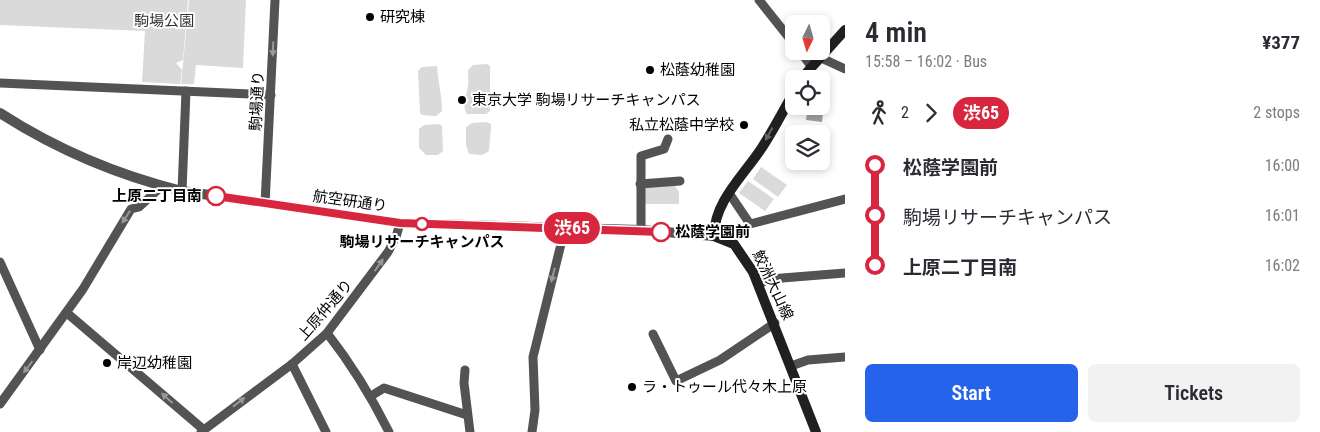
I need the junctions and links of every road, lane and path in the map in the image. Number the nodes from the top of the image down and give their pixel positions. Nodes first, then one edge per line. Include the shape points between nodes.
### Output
1 (275, 0) edge
2 (759, 0) edge
3 (845, 30) edge
4 (785, 33) edge
5 (830, 46) edge
6 (807, 60) edge
7 (816, 60) edge
8 (826, 60) edge
9 (811, 66) junction
10 (845, 69) edge
11 (808, 70) edge
12 (0, 84) edge
13 (186, 91) junction
14 (271, 95) junction
15 (785, 108) edge
16 (0, 113) edge
17 (668, 139) dead end
18 (680, 181) dead end
19 (640, 184) junction
20 (162, 186) junction
21 (182, 191) junction
22 (729, 193) junction
23 (845, 199) edge
24 (265, 204) junction
25 (400, 223) junction
26 (565, 228) junction
27 (641, 230) junction
28 (714, 236) junction
29 (0, 262) edge
30 (845, 273) edge
31 (759, 284) junction
32 (66, 313) junction
33 (775, 323) junction
34 (327, 333) junction
35 (653, 334) dead end
36 (40, 350) junction
37 (845, 358) edge
38 (292, 364) junction
39 (792, 366) junction
40 (465, 370) dead end
41 (371, 396) junction
42 (0, 404) edge
43 (467, 415) junction
44 (202, 431) edge
45 (326, 432) edge
46 (389, 432) edge
47 (470, 432) edge
48 (532, 432) edge
49 (816, 432) edge

1 -> 14 street, 駒場通り
2 - 4 street
3 - 5 main road
6 - 9 street
7 - 9 main road
8 - 10 street
9 - 11 main road
12 - 13 street
13 - 14 street
13 - 21 street
14 - 24 street, 駒場通り
15 -> 22 main road via 761,149
16 - 20 street, 航空研通り via 54,146
17 - 19 street via 664,149 642,154
18 - 19 street
19 - 27 street
20 - 21 street, 航空研通り
20 -> 32 street via 139,207 131,209
21 - 24 street, 航空研通り
22 - 23 street via 750,224
22 - 28 main road via 715,221
24 - 25 street, 航空研通り
25 - 26 street, 航空研通り
34 -> 25 street, 上原仲通り via 388,252
26 - 27 street, 航空研通り
26 -> 48 street via 533,357 535,410
27 - 28 street, 航空研通り
28 - 31 main road, 鮫洲大山線 via 737,247
29 - 36 street
30 - 31 street via 770,279
31 - 33 main road, 鮫洲大山線
32 - 36 street
44 -> 32 street
33 - 35 street via 720,360 676,381
33 - 39 main road, 鮫洲大山線
34 - 38 street, 上原仲通り
34 - 41 street
36 -> 42 street
37 - 39 street via 808,360
44 -> 38 street, 上原仲通り
38 - 45 street
39 - 49 main road, 鮫洲大山線
40 - 43 street
41 - 43 street via 384,388
41 - 46 street
43 - 47 street

